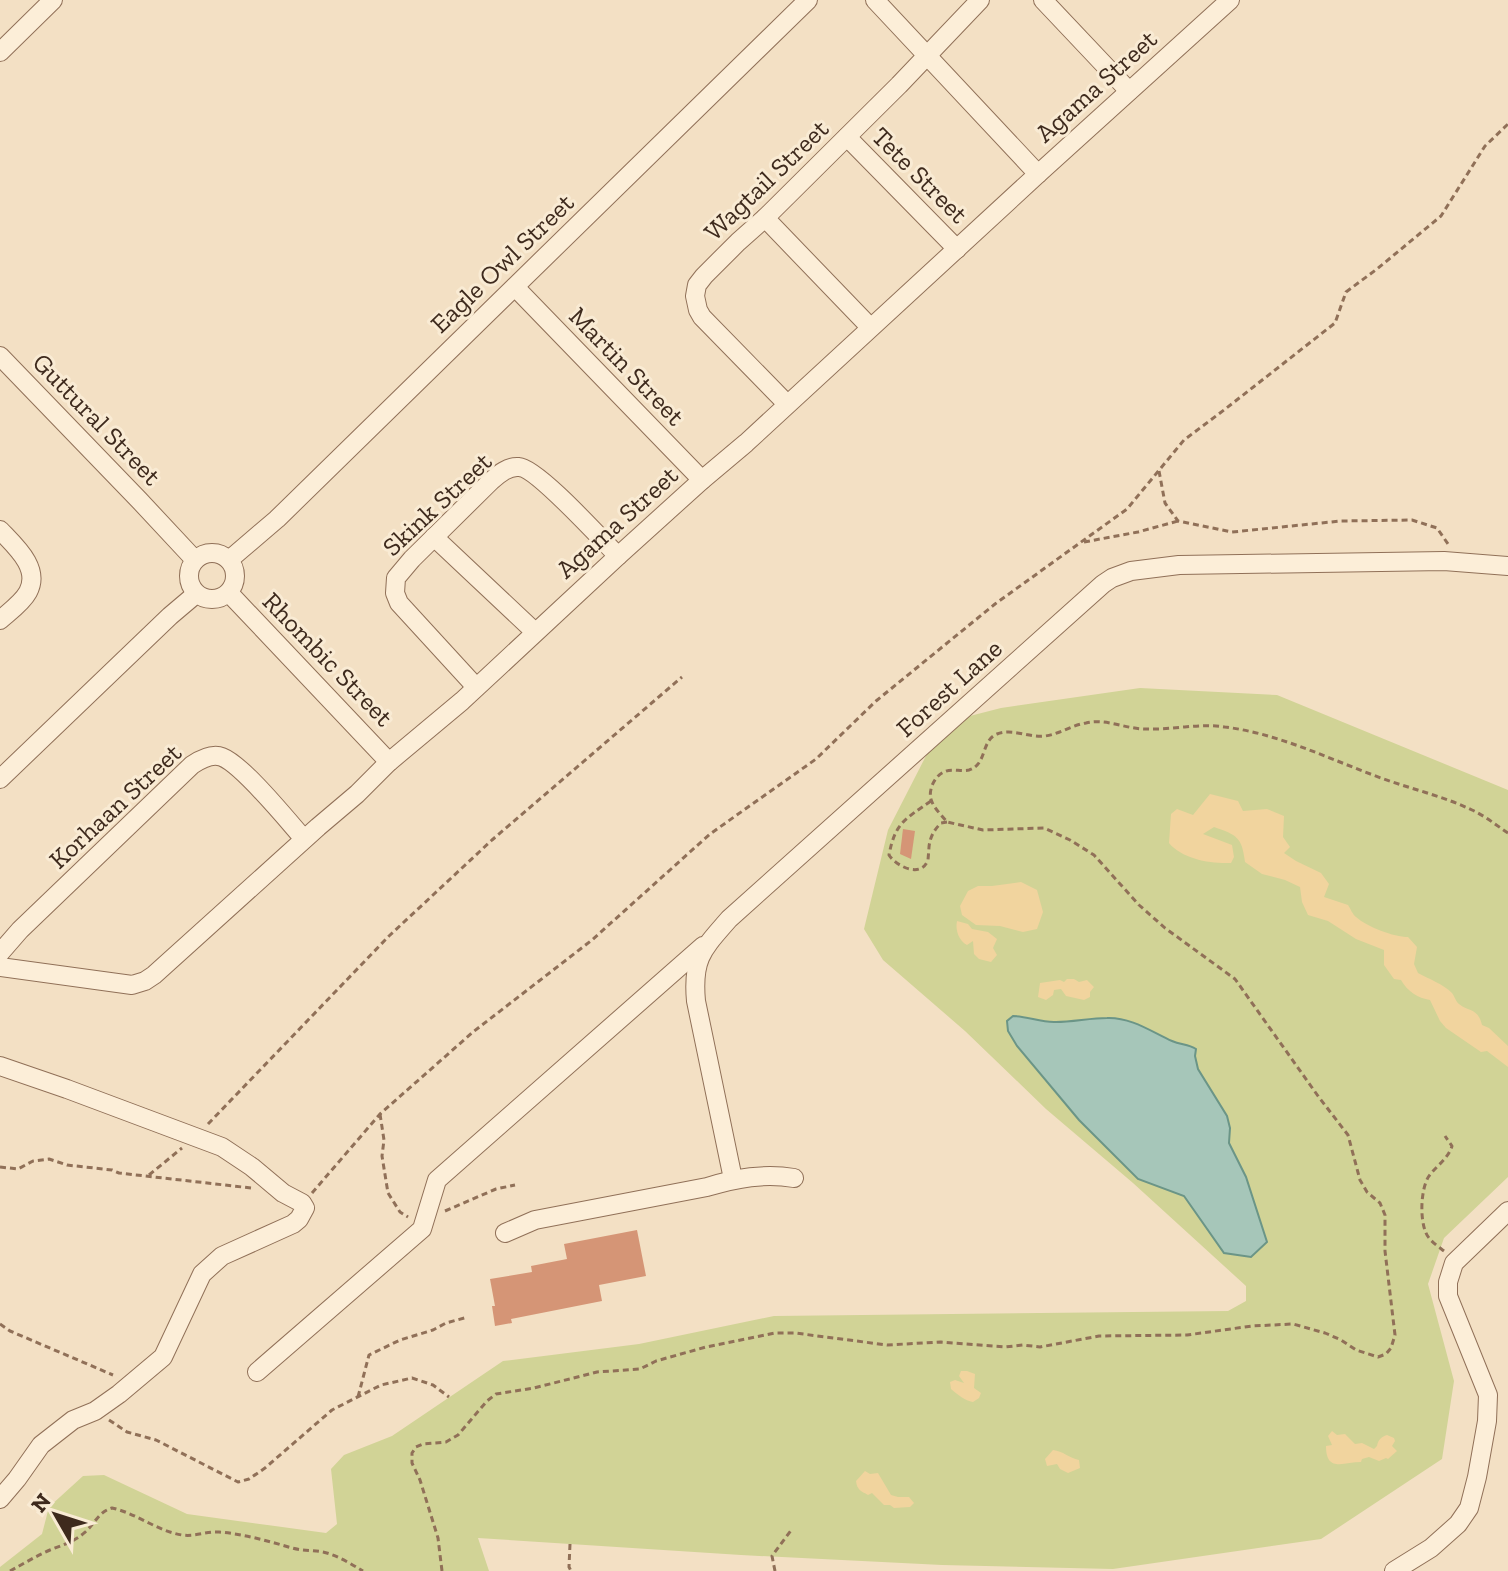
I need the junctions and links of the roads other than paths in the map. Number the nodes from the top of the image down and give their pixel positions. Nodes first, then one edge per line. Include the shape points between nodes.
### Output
1 (53, 0) edge
2 (808, 0) edge
3 (875, 0) edge
4 (980, 0) edge
5 (1043, 0) edge
6 (1219, 4) edge
7 (0, 52) edge
8 (925, 56) junction
9 (1129, 91) junction
10 (847, 137) junction
11 (1038, 174) junction
12 (765, 218) junction
13 (957, 249) junction
14 (515, 287) junction
15 (870, 327) junction
16 (0, 356) edge
17 (787, 404) junction
18 (702, 480) junction
19 (0, 530) edge
20 (434, 537) junction
21 (618, 556) junction
22 (195, 560) junction
23 (229, 560) junction
24 (1508, 566) edge
25 (229, 593) junction
26 (196, 594) junction
27 (0, 620) edge
28 (535, 632) junction
29 (476, 687) junction
30 (389, 762) junction
31 (0, 779) edge
32 (304, 839) junction
33 (711, 939) junction
34 (0, 953) edge
35 (0, 967) edge
36 (0, 1066) edge
37 (794, 1178) dead end
38 (733, 1179) junction
39 (1508, 1211) edge
40 (505, 1233) dead end
41 (257, 1372) dead end
42 (0, 1499) edge
43 (1394, 1571) edge

1 - 7 street
2 - 14 street, Eagle Owl Street
3 - 8 street
4 - 8 street, Wagtail Street
5 - 9 street
6 - 9 street, Agama Street
8 - 10 street, Wagtail Street
8 - 11 street
9 - 11 street, Agama Street
10 - 12 street, Wagtail Street
10 - 13 street, Tete Street
11 - 13 street, Agama Street
12 - 15 street
12 - 17 street, Wagtail Street via 704,276 695,296 702,317
13 - 15 street, Agama Street
14 - 18 street, Martin Street
14 - 23 street, Eagle Owl Street
15 - 17 street, Agama Street
16 - 22 street, Guttural Street
17 - 18 street, Agama Street
18 - 21 street, Agama Street
19 - 27 street via 28,563 32,577 29,590
20 - 21 street, Skink Street via 496,477 518,467 543,481
20 - 28 street
20 - 29 street, Skink Street via 400,571 395,593 405,611
21 - 28 street, Agama Street
22 - 23 street via 211,553
22 - 26 street via 189,583
23 - 25 street via 235,582
24 - 33 street, Forest Lane via 1179,565 1112,578
25 - 26 street via 206,600
25 - 30 street, Rhombic Street
26 - 31 street
28 - 29 street, Agama Street
29 - 30 street, Agama Street
30 - 32 street, Agama Street
32 - 34 street, Korhaan Street via 234,765 218,756 204,758
32 - 35 street, Agama Street via 145,981 132,985
33 - 38 street, Forest Lane via 697,962 695,990
33 - 41 street via 437,1180 422,1229
36 - 42 street via 196,1136 231,1153 305,1208 293,1224 222,1256 202,1274 163,1357 95,1411 73,1420 41,1445
37 - 38 street
38 - 40 street via 535,1220
39 - 43 street via 1454,1263 1448,1282 1448,1296 1488,1395 1469,1508 1431,1548

